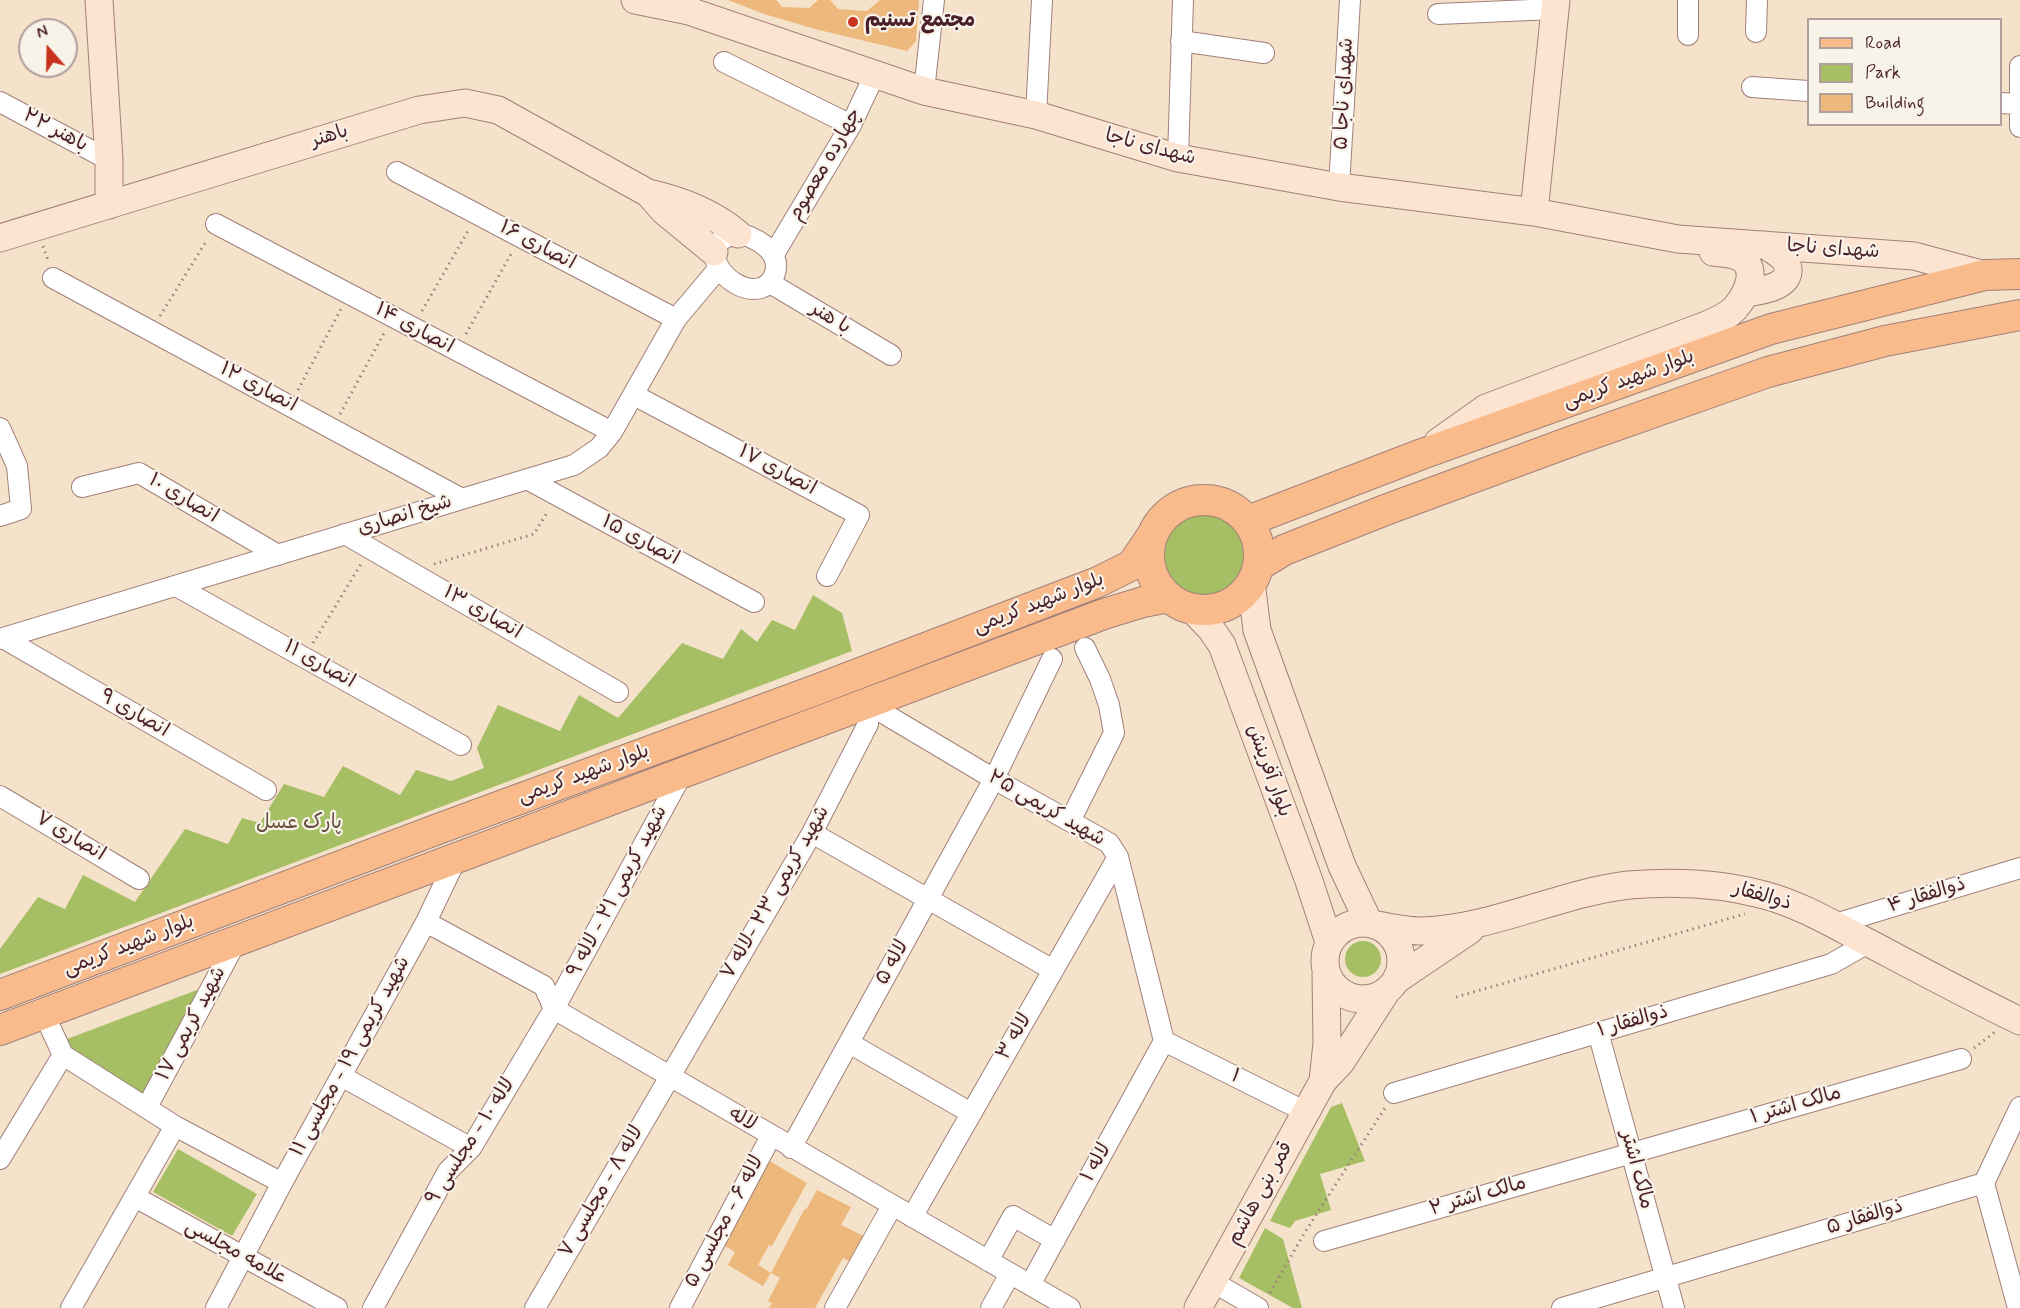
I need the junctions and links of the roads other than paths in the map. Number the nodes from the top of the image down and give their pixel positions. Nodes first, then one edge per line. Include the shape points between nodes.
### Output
1 (99, 0) edge
2 (635, 0) edge
3 (934, 0) edge
4 (1042, 0) edge
5 (1183, 0) edge
6 (1350, 0) edge
7 (1688, 0) edge
8 (1757, 0) edge
9 (690, 5) edge
10 (1556, 5) edge
11 (1438, 14) dead end
12 (1756, 32) dead end
13 (1688, 35) dead end
14 (1181, 41) junction
15 (1264, 53) dead end
16 (724, 62) dead end
17 (2020, 66) edge
18 (875, 74) junction
19 (1752, 87) dead end
20 (924, 91) junction
21 (1807, 91) edge
22 (0, 102) edge
23 (2013, 103) edge
24 (1036, 115) junction
25 (851, 125) junction
26 (2020, 127) edge
27 (1178, 158) junction
28 (109, 160) junction
29 (397, 172) dead end
30 (1339, 187) junction
31 (648, 193) junction
32 (109, 205) junction
33 (1534, 212) junction
34 (216, 224) road end
35 (738, 234) junction
36 (0, 238) edge
37 (1678, 239) junction
38 (1765, 245) junction
39 (774, 254) junction
40 (716, 260) junction
41 (2020, 274) edge
42 (1985, 275) junction
43 (53, 278) road end
44 (770, 283) junction
45 (1745, 293) junction
46 (2020, 315) edge
47 (676, 319) junction
48 (891, 355) dead end
49 (634, 395) junction
50 (0, 428) edge
51 (612, 432) junction
52 (1422, 454) junction
53 (527, 479) junction
54 (82, 487) dead end
55 (1310, 498) junction
56 (462, 499) junction
57 (0, 516) edge
58 (1248, 521) junction
59 (345, 534) junction
60 (1153, 534) junction
61 (1318, 536) junction
62 (278, 555) junction
63 (1255, 574) junction
64 (827, 576) dead end
65 (1098, 582) junction
66 (176, 586) junction
67 (754, 602) dead end
68 (1180, 603) junction
69 (1104, 614) junction
70 (1, 639) edge
71 (1084, 648) dead end
72 (1052, 658) dead end
73 (618, 692) dead end
74 (868, 704) junction
75 (461, 745) dead end
76 (682, 774) junction
77 (994, 779) junction
78 (266, 790) dead end
79 (0, 796) edge
80 (1070, 821) junction
81 (812, 833) junction
82 (457, 856) junction
83 (1119, 857) junction
84 (2020, 868) edge
85 (139, 879) dead end
86 (928, 899) junction
87 (426, 922) junction
88 (1481, 923) junction
89 (1373, 924) junction
90 (1835, 924) junction
91 (237, 940) junction
92 (1329, 942) junction
93 (1868, 943) junction
94 (1053, 970) junction
95 (1326, 974) junction
96 (1391, 986) junction
97 (0, 995) edge
98 (554, 1009) junction
99 (44, 1014) junction
100 (2017, 1018) edge
101 (0, 1030) edge
102 (1598, 1032) junction
103 (1164, 1041) junction
104 (849, 1043) junction
105 (63, 1055) junction
106 (1961, 1059) road end
107 (341, 1076) junction
108 (669, 1077) junction
109 (1323, 1081) junction
110 (1394, 1093) road end
111 (147, 1107) junction
112 (2020, 1107) edge
113 (1306, 1112) junction
114 (971, 1113) junction
115 (175, 1126) junction
116 (771, 1136) junction
117 (471, 1148) junction
118 (791, 1148) junction
119 (1631, 1153) junction
120 (0, 1159) edge
121 (282, 1183) junction
122 (1984, 1183) junction
123 (135, 1197) junction
124 (892, 1206) junction
125 (912, 1217) junction
126 (1055, 1240) junction
127 (1324, 1241) dead end
128 (243, 1257) junction
129 (988, 1261) junction
130 (1010, 1274) junction
131 (1666, 1278) junction
132 (1213, 1282) junction
133 (1030, 1285) junction
134 (1262, 1303) edge
135 (71, 1308) edge
136 (216, 1308) edge
137 (337, 1308) edge
138 (374, 1308) edge
139 (535, 1308) edge
140 (680, 1308) edge
141 (836, 1308) edge
142 (992, 1308) edge
143 (1070, 1308) edge
144 (1198, 1308) edge
145 (1562, 1308) edge
146 (1674, 1308) edge
147 (2018, 1308) edge

1 - 28 street
2 - 9 street, شهدای ناجا
3 - 20 street
4 - 24 street
5 - 14 street
6 - 30 street, شهدای ناجا ۵
7 - 13 street
8 - 12 street
9 - 18 street, شهدای ناجا
10 - 11 street
10 - 33 street
14 - 15 street
14 - 27 street
16 - 25 street
17 - 23 street
18 - 20 street, شهدای ناجا
18 - 25 street, چهارده معصوم
19 - 21 street
20 - 24 street, شهدای ناجا
22 - 28 street, باهنر ۲۲
23 - 26 street
24 - 27 street, شهدای ناجا
25 - 39 street, چهارده معصوم
27 - 30 street, شهدای ناجا
28 - 32 street
29 - 47 street, انصاری ۱۶
30 - 33 street, شهدای ناجا
31 - 32 street, باهنر via 498,110 465,103 419,110
31 - 35 street, باهنر via 675,199
31 - 40 street, باهنر
32 - 36 street, باهنر
33 - 37 street, شهدای ناجا
34 - 51 street, انصاری ۱۴
35 - 39 street via 760,242
35 - 40 street via 717,244
37 - 38 street, شهدای ناجا
37 - 45 street, شهدای ناجا via 1709,251 1739,256 1750,270
38 - 42 street, شهدای ناجا via 1914,256
38 - 45 street via 1784,258 1785,278 1773,288
39 - 44 street via 776,267
40 - 44 street via 735,282 753,288
40 - 47 street, شیخ انصاری
41 - 42 main road, بلوار شهید کریمی
42 - 52 main road, بلوار شهید کریمی via 1771,329
43 - 56 street, انصاری ۱۲
44 - 48 street, با هنر
45 - 52 street via 1736,308 1704,326 1486,408
46 - 61 main road, بلوار شهید کریمی via 1885,341 1768,372
47 - 49 street, شیخ انصاری
49 - 51 street, شیخ انصاری
49 - 64 street, انصاری ۱۷ via 858,514
50 - 57 street via 17,466 21,509
51 - 53 street, شیخ انصاری via 599,448 574,465
52 - 55 main road, بلوار شهید کریمی
53 - 56 street, شیخ انصاری
53 - 67 street, انصاری ۱۵
54 - 62 street, انصاری ۱۰ via 139,473
55 - 58 main road, بلوار شهید کریمی
55 - 61 main road via 1301,519 1309,533
56 - 59 street, شیخ انصاری
58 - 60 main road via 1221,503 1189,502 1168,514
58 - 63 main road via 1258,543
59 - 62 street, شیخ انصاری
59 - 73 street, انصاری ۱۳
60 - 65 main road, بلوار شهید کریمی via 1132,565
60 - 68 main road via 1150,568 1157,584
61 - 63 main road, بلوار شهید کریمی via 1284,550
62 - 66 street, شیخ انصاری
63 - 68 main road via 1246,591 1221,607 1206,610
63 - 89 street, بلوار آفرینش via 1257,630 1342,866
65 - 69 main road via 1114,582 1122,597 1121,604
65 - 97 main road, بلوار شهید کریمی
66 - 70 street, شیخ انصاری
66 - 75 street, انصاری ۱۱
68 - 69 main road, بلوار شهید کریمی via 1143,602
68 - 92 street, بلوار آفرینش via 1211,628 1222,645
69 - 74 main road, بلوار شهید کریمی
70 - 78 street, انصاری ۹
71 - 80 street via 1100,679 1114,733
72 - 77 street, لاله ۵
74 - 76 main road, بلوار شهید کریمی
74 - 77 street, شهید کریمی ۲۵
74 - 81 street, شهید کریمی ۲۳ -لاله ۷ via 868,724
76 - 82 main road, بلوار شهید کریمی
76 - 98 street, شهید کریمی ۲۱ - لاله ۹
77 - 80 street, شهید کریمی ۲۵
77 - 86 street, لاله ۵
79 - 85 street, انصاری ۷
80 - 83 street, شهید کریمی ۲۵ via 1109,843
81 - 86 street
81 - 108 street, شهید کریمی ۲۳ -لاله ۷
82 - 87 street, شهید کریمی ۱۹ - مجلسی ۱۱
82 - 91 main road, بلوار شهید کریمی
83 - 94 street, لاله ۳
83 - 103 street, شهید کریمی ۲۵
84 - 90 street, ذوالفقار ۴
86 - 94 street
86 - 104 street, لاله ۵
87 - 98 street, لاله via 544,986
87 - 107 street, شهید کریمی ۱۹ - مجلسی ۱۱
88 - 89 street via 1419,931
88 - 90 street, ذوالفقار via 1569,897 1629,885 1671,883 1716,885 1766,895
88 - 96 street
89 - 92 street via 1346,926
89 - 96 street via 1387,930 1399,948 1400,969
90 - 93 street, ذوالفقار
91 - 99 main road, بلوار شهید کریمی
91 - 111 street, شهید کریمی ۱۷
92 - 95 street via 1325,952
93 - 100 street, ذوالفقار
93 - 102 street, ذوالفقار ۱ via 1831,964
94 - 114 street, لاله ۳
95 - 96 street via 1336,989 1352,998 1376,998
95 - 109 street
96 - 109 street via 1347,1053
98 - 108 street, لاله
98 - 117 street, لاله ۱۰ - مجلسی ۹
99 - 101 main road, بلوار شهید کریمی
99 - 105 street
102 - 110 street, ذوالفقار ۱
102 - 119 street, مالک اشتر
103 - 113 street, ۱
103 - 126 street, لاله ۱
104 - 114 street
104 - 118 street, لاله ۵
105 - 111 street
105 - 120 street
106 - 119 street, مالک اشتر ۱
107 - 117 street
107 - 121 street, شهید کریمی ۱۹ - مجلسی ۱۱
108 - 116 street, لاله
108 - 139 street, لاله ۸ - مجلسی ۷
109 - 113 street, قمر بنی هاشم
111 - 115 street
112 - 122 street
113 - 132 street, قمر بنی هاشم
114 - 125 street, لاله ۳
115 - 121 street
115 - 123 street
116 - 118 street, لاله
116 - 140 street, لاله ۶ - مجلسی ۵
117 - 138 street, لاله ۱۰ - مجلسی ۹ via 448,1171
118 - 124 street, لاله
119 - 127 street, مالک اشتر ۲
119 - 131 street, مالک اشتر
121 - 128 street, شهید کریمی ۱۹ - مجلسی ۱۱
122 - 131 street, ذوالفقار ۵
122 - 147 street
123 - 128 street, علامه مجلسی
123 - 135 street
124 - 125 street, لاله
124 - 141 street
125 - 129 street, لاله
126 - 129 street via 1013,1216
126 - 133 street, لاله ۱
128 - 136 street, شهید کریمی ۱۹ - مجلسی ۱۱
128 - 137 street, علامه مجلسی
129 - 130 street, لاله
130 - 133 street, لاله
130 - 142 street
131 - 145 street, ذوالفقار ۵
131 - 146 street, مالک اشتر
132 - 134 street
132 - 144 street, قمر بنی هاشم
133 - 143 street, لاله

